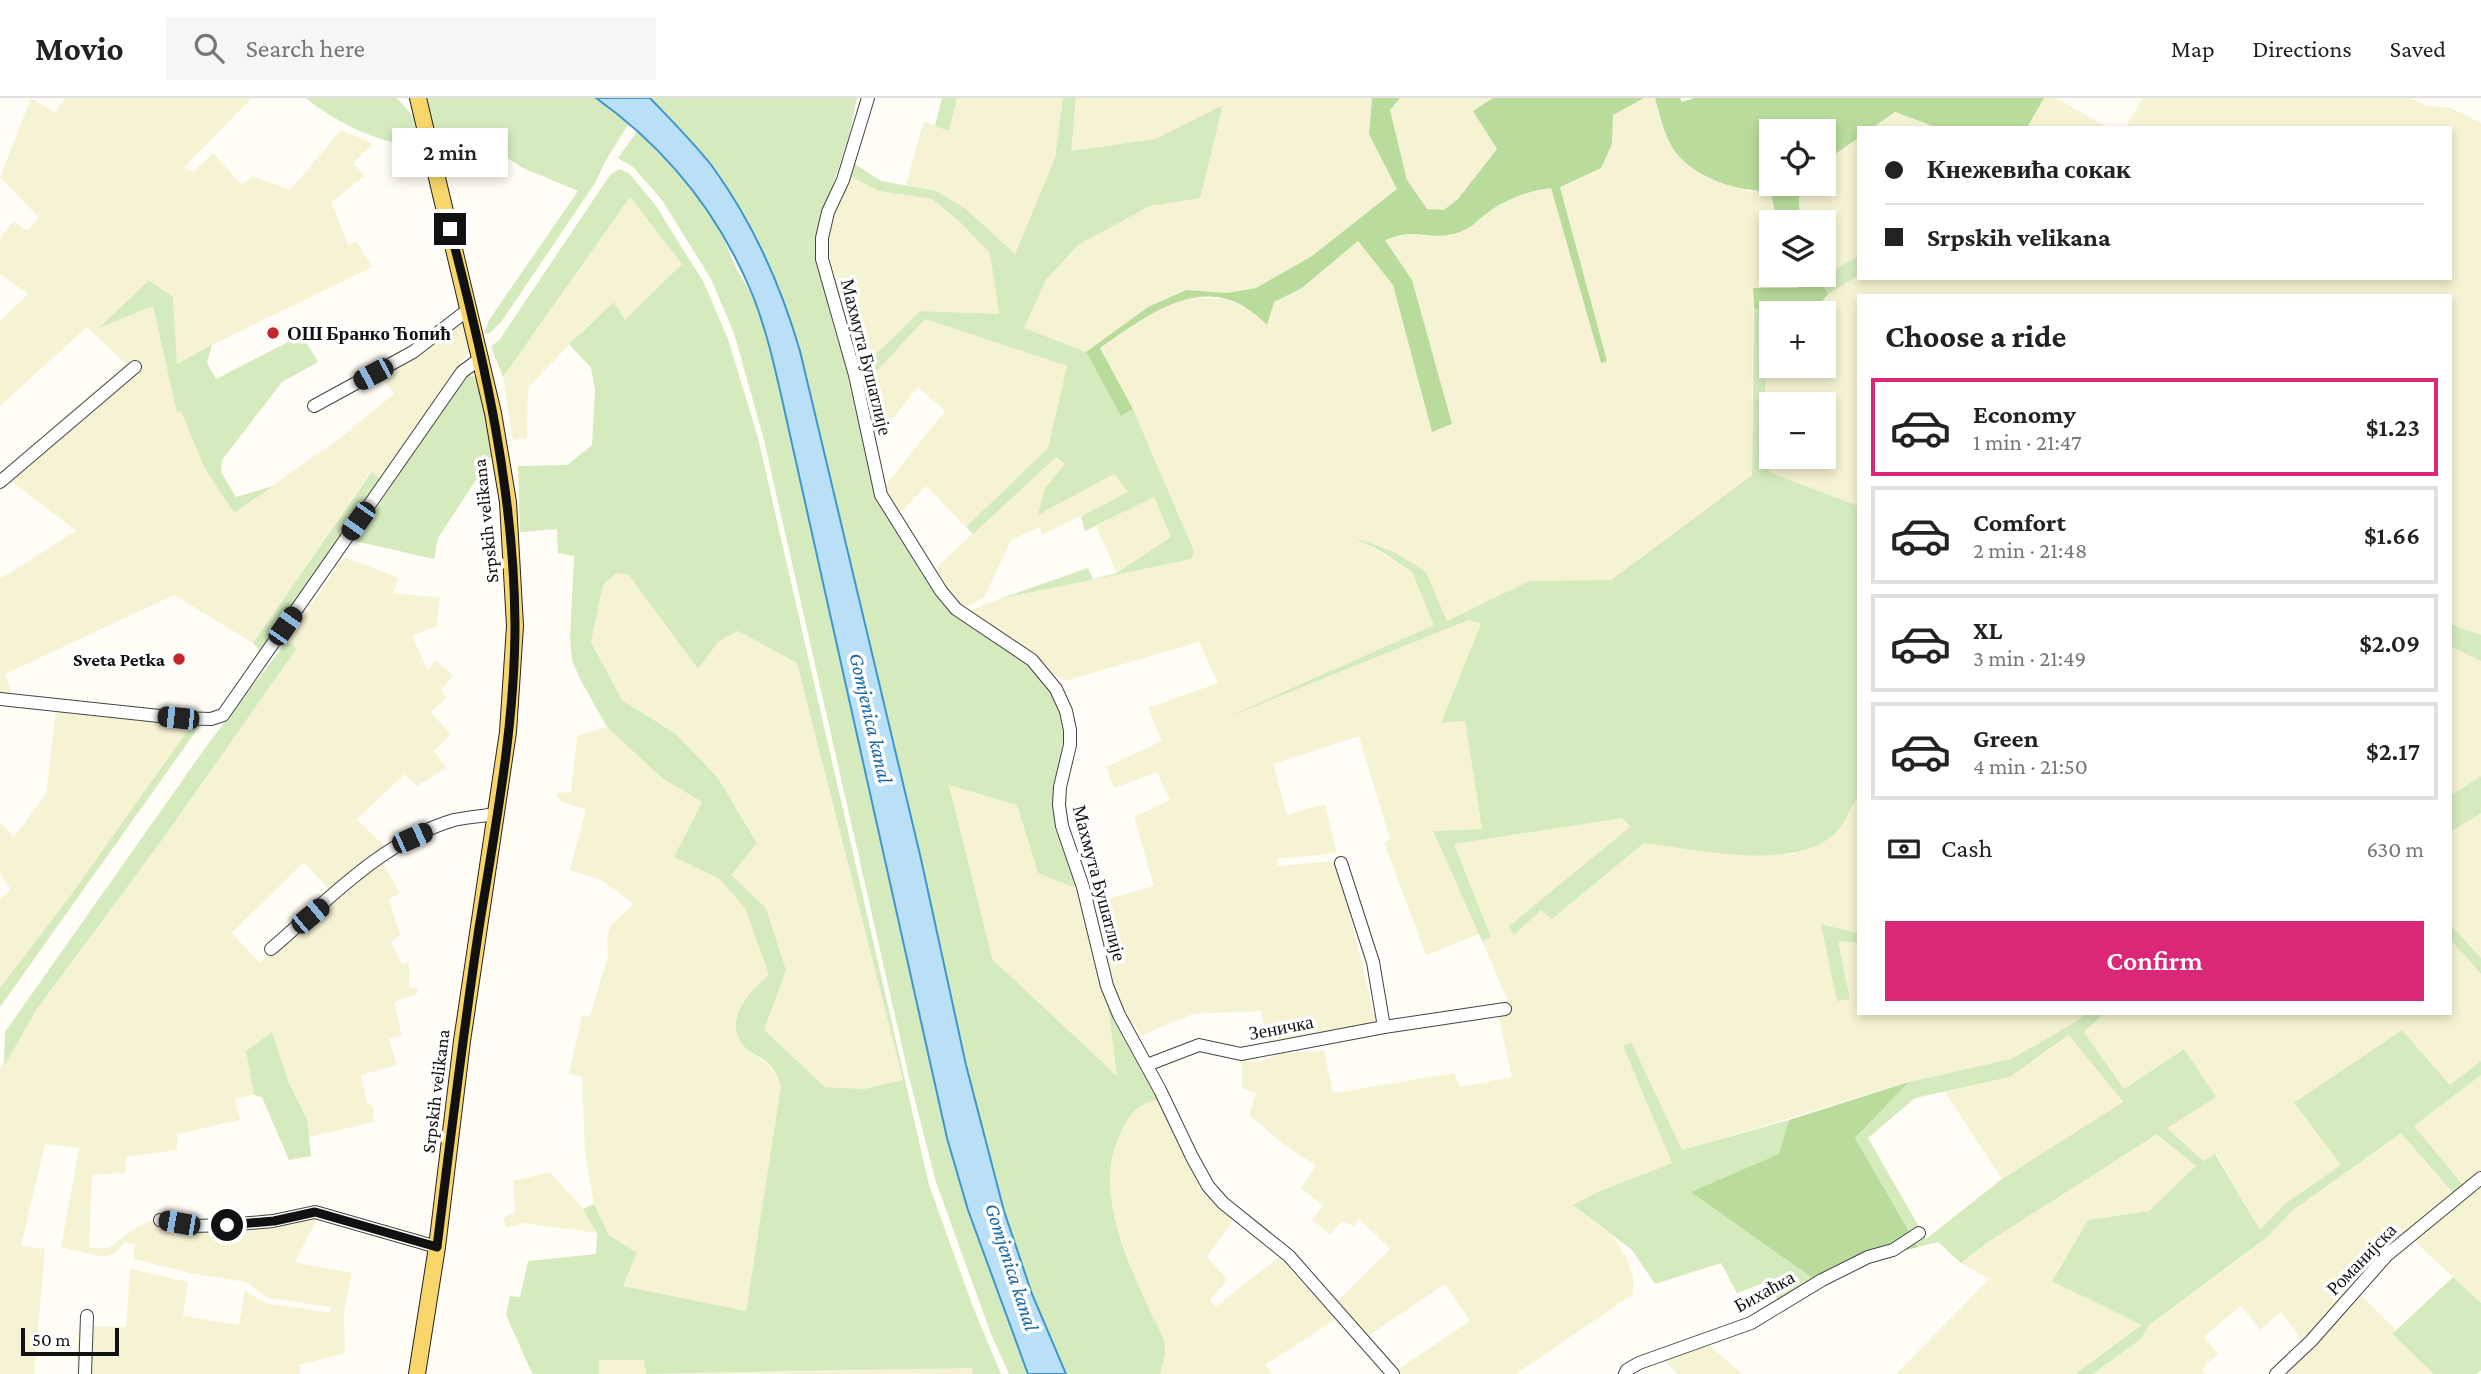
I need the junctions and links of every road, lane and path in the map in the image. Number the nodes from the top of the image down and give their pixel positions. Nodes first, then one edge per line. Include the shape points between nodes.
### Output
1 (407, 98) edge
2 (418, 98) edge
3 (868, 98) edge
4 (424, 120) junction
5 (470, 309) junction
6 (481, 358) junction
7 (135, 367) dead end
8 (314, 406) dead end
9 (0, 482) edge
10 (0, 699) edge
11 (497, 814) junction
12 (1341, 863) dead end
13 (271, 949) dead end
14 (1505, 1009) dead end
15 (1384, 1027) junction
16 (1147, 1065) junction
17 (2481, 1178) edge
18 (160, 1220) dead end
19 (1919, 1233) dead end
20 (437, 1247) junction
21 (87, 1316) dead end
22 (85, 1374) edge
23 (417, 1374) edge
24 (1393, 1374) edge
25 (1625, 1374) edge
26 (2276, 1374) edge

1 - 4 main road
2 - 4 main road, Srpskih velikana
3 - 16 street, Махмута Бушатлије via 844,180 828,212 822,259 855,375 876,478 881,495 956,609 1032,660 1056,689 1070,730 1060,787 1062,826 1083,887 1107,986
4 - 5 main road, Srpskih velikana
5 - 6 main road, Srpskih velikana
5 - 8 street via 413,352
6 - 10 street via 462,372 223,715 178,718
6 - 11 main road, Srpskih velikana via 508,502 514,589 512,691
7 - 9 street
11 - 13 street via 455,820 412,838 363,872
11 - 20 main road, Srpskih velikana via 462,1041
12 - 15 street via 1373,962
14 - 15 street, Зеничка
15 - 16 street, Зеничка via 1241,1054 1199,1045
16 - 24 street, Махмута Бушатлије via 1208,1186 1289,1256
17 - 26 street, Романијска via 2387,1255
18 - 20 street via 227,1225 315,1212
19 - 25 street, Бихаћка via 1893,1250 1822,1280 1751,1323 1639,1363
20 - 23 main road, Srpskih velikana
21 - 22 street

